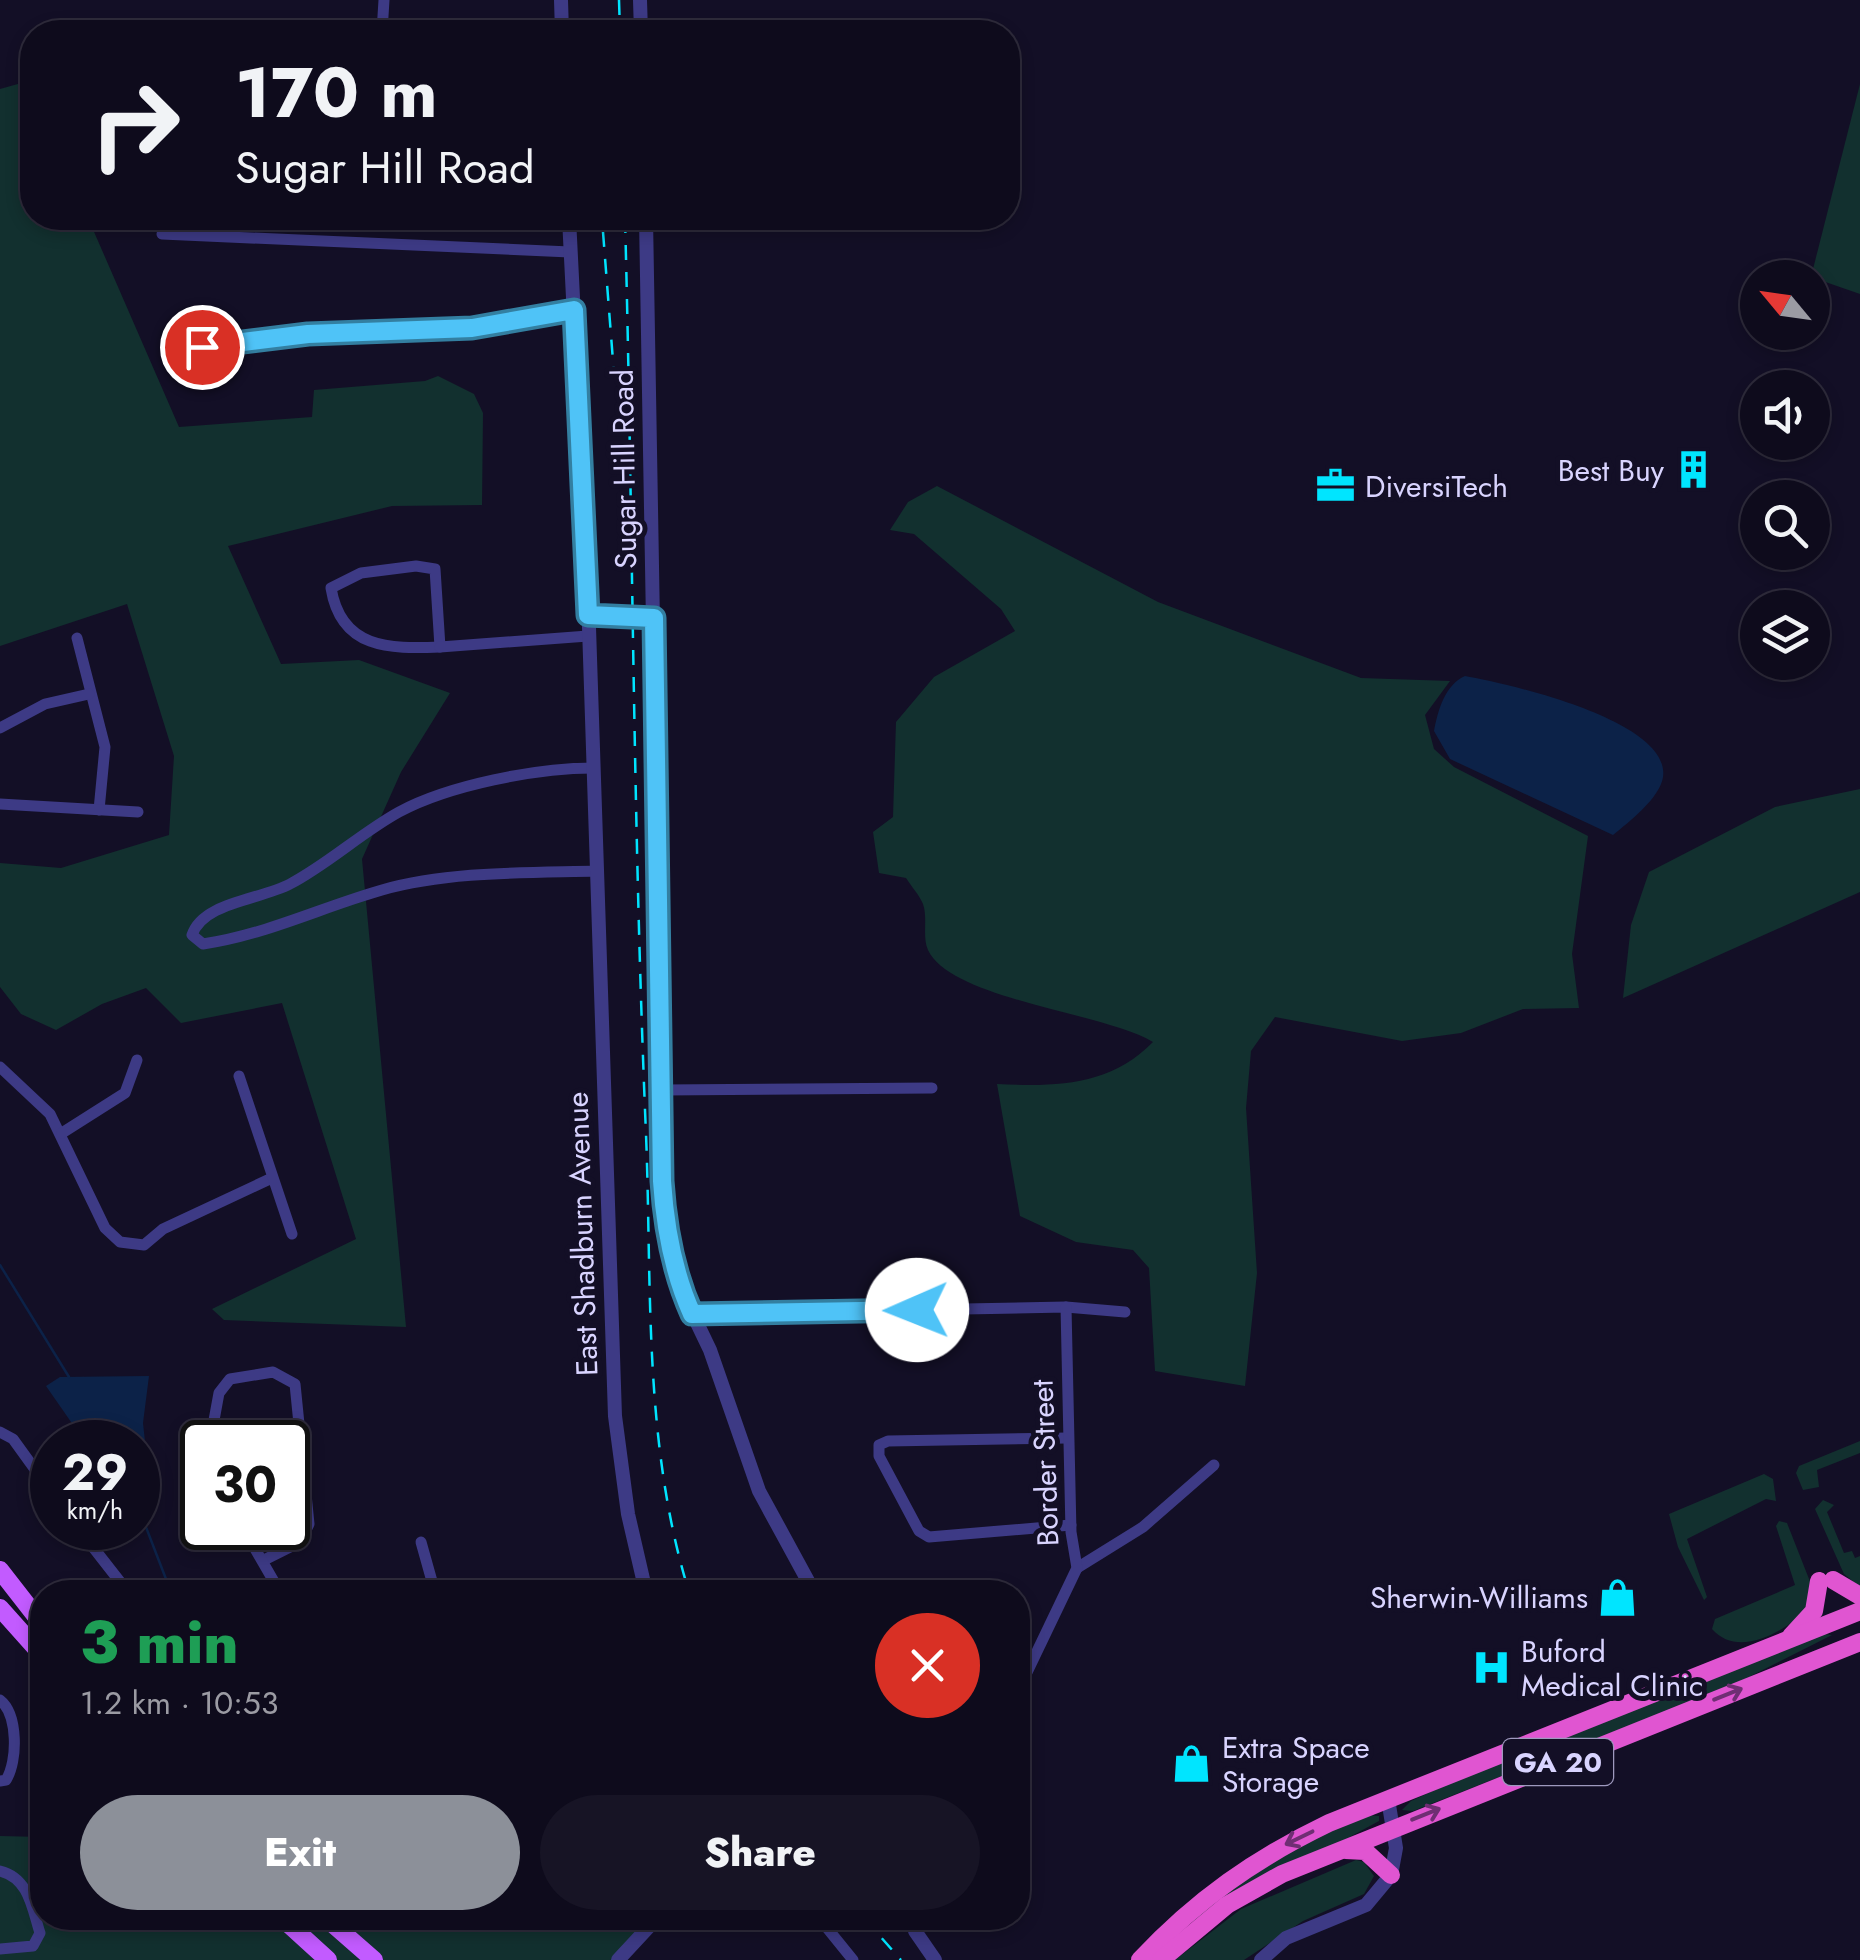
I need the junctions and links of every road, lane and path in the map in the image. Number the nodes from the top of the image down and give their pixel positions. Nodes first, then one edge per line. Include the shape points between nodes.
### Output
1 (569, 230) edge
2 (646, 230) edge
3 (162, 234) dead end
4 (570, 252) junction
5 (574, 310) junction
6 (169, 353) dead end
7 (588, 615) junction
8 (654, 618) junction
9 (588, 636) junction
10 (77, 638) dead end
11 (440, 647) junction
12 (88, 694) junction
13 (0, 728) edge
14 (593, 768) junction
15 (0, 804) edge
16 (99, 810) junction
17 (138, 812) dead end
18 (598, 872) junction
19 (137, 1060) dead end
20 (0, 1067) edge
21 (239, 1076) dead end
22 (932, 1088) dead end
23 (663, 1090) junction
24 (62, 1133) junction
25 (272, 1178) junction
26 (292, 1234) dead end
27 (1066, 1307) junction
28 (1125, 1312) dead end
29 (692, 1314) junction
30 (214, 1420) edge
31 (299, 1420) edge
32 (0, 1432) edge
33 (1068, 1438) junction
34 (30, 1462) edge
35 (1214, 1466) dead end
36 (1071, 1525) junction
37 (421, 1542) dead end
38 (95, 1550) edge
39 (258, 1550) edge
40 (287, 1550) edge
41 (264, 1560) junction
42 (1076, 1568) junction
43 (0, 1570) edge
44 (119, 1580) edge
45 (274, 1580) edge
46 (431, 1580) edge
47 (643, 1580) edge
48 (807, 1580) edge
49 (1860, 1596) edge
50 (0, 1608) edge
51 (30, 1609) edge
52 (1860, 1612) edge
53 (30, 1642) edge
54 (1784, 1642) junction
55 (1860, 1642) edge
56 (1030, 1666) edge
57 (0, 1700) edge
58 (6, 1740) edge
59 (0, 1780) edge
60 (1388, 1799) junction
61 (1392, 1828) junction
62 (1336, 1851) junction
63 (0, 1871) edge
64 (1391, 1875) junction
65 (30, 1903) edge
66 (39, 1930) edge
67 (301, 1930) edge
68 (340, 1930) edge
69 (645, 1930) edge
70 (828, 1930) edge
71 (920, 1930) edge
72 (0, 1950) edge
73 (1263, 1959) edge
74 (328, 1960) edge
75 (374, 1960) edge
76 (618, 1960) edge
77 (854, 1960) edge
78 (935, 1960) edge
79 (1140, 1960) edge
80 (1161, 1960) edge

1 - 4 street, East Shadburn Avenue
2 - 8 street, Sugar Hill Road
3 - 4 street
4 - 5 street, East Shadburn Avenue
5 - 6 street via 472,328 308,334
5 - 7 street, East Shadburn Avenue
7 - 8 street
7 - 9 street, East Shadburn Avenue
8 - 23 street, Sugar Hill Road
9 - 11 street
9 - 14 street, East Shadburn Avenue
10 - 12 street
11 - 11 street via 435,570 361,573 331,588 339,619 366,640 394,648
12 - 13 street via 45,704
12 - 16 street via 104,747
14 - 18 street, East Shadburn Avenue
14 - 18 street via 526,770 402,810 292,884 222,906 196,924 192,935 203,944 235,939 426,880
15 - 16 street
16 - 17 street
18 - 47 street, East Shadburn Avenue via 616,1416
19 - 24 street via 125,1093
20 - 24 street via 30,1090
21 - 25 street
22 - 23 street
23 - 29 street, Sugar Hill Road via 663,1203 673,1262
24 - 25 street via 105,1228 132,1246
25 - 26 street
27 - 28 street
27 - 29 street
27 - 33 street, Border Street
29 - 48 street, Sugar Hill Road via 775,1528
30 - 31 street via 230,1379 274,1372 295,1384
32 - 34 street
33 - 36 street, Border Street
33 - 36 street via 888,1441 879,1445 879,1456 919,1531 929,1537
35 - 42 street via 1143,1527
36 - 42 street, Border Street
37 - 46 street
38 - 44 street
39 - 41 street
40 - 41 street
41 - 45 street
42 - 56 street, Border Street
43 - 51 main road
49 - 54 highway via 1826,1580 1814,1611
50 - 53 main road
52 - 54 highway, GA 20
54 - 60 highway, GA 20
61 -> 55 highway, GA 20
57 - 58 street via 8,1706
58 - 59 street via 13,1769
60 - 61 street
60 -> 79 highway, GA 20 via 1238,1872
61 - 62 highway, GA 20
61 - 64 street
62 - 64 highway via 1365,1851
62 - 80 highway, GA 20 via 1227,1905
63 - 65 street via 24,1885
64 - 73 street via 1366,1905 1286,1938
66 - 72 street via 33,1946
67 - 74 main road
68 - 75 main road
69 - 76 street
70 - 77 street
71 - 78 street

